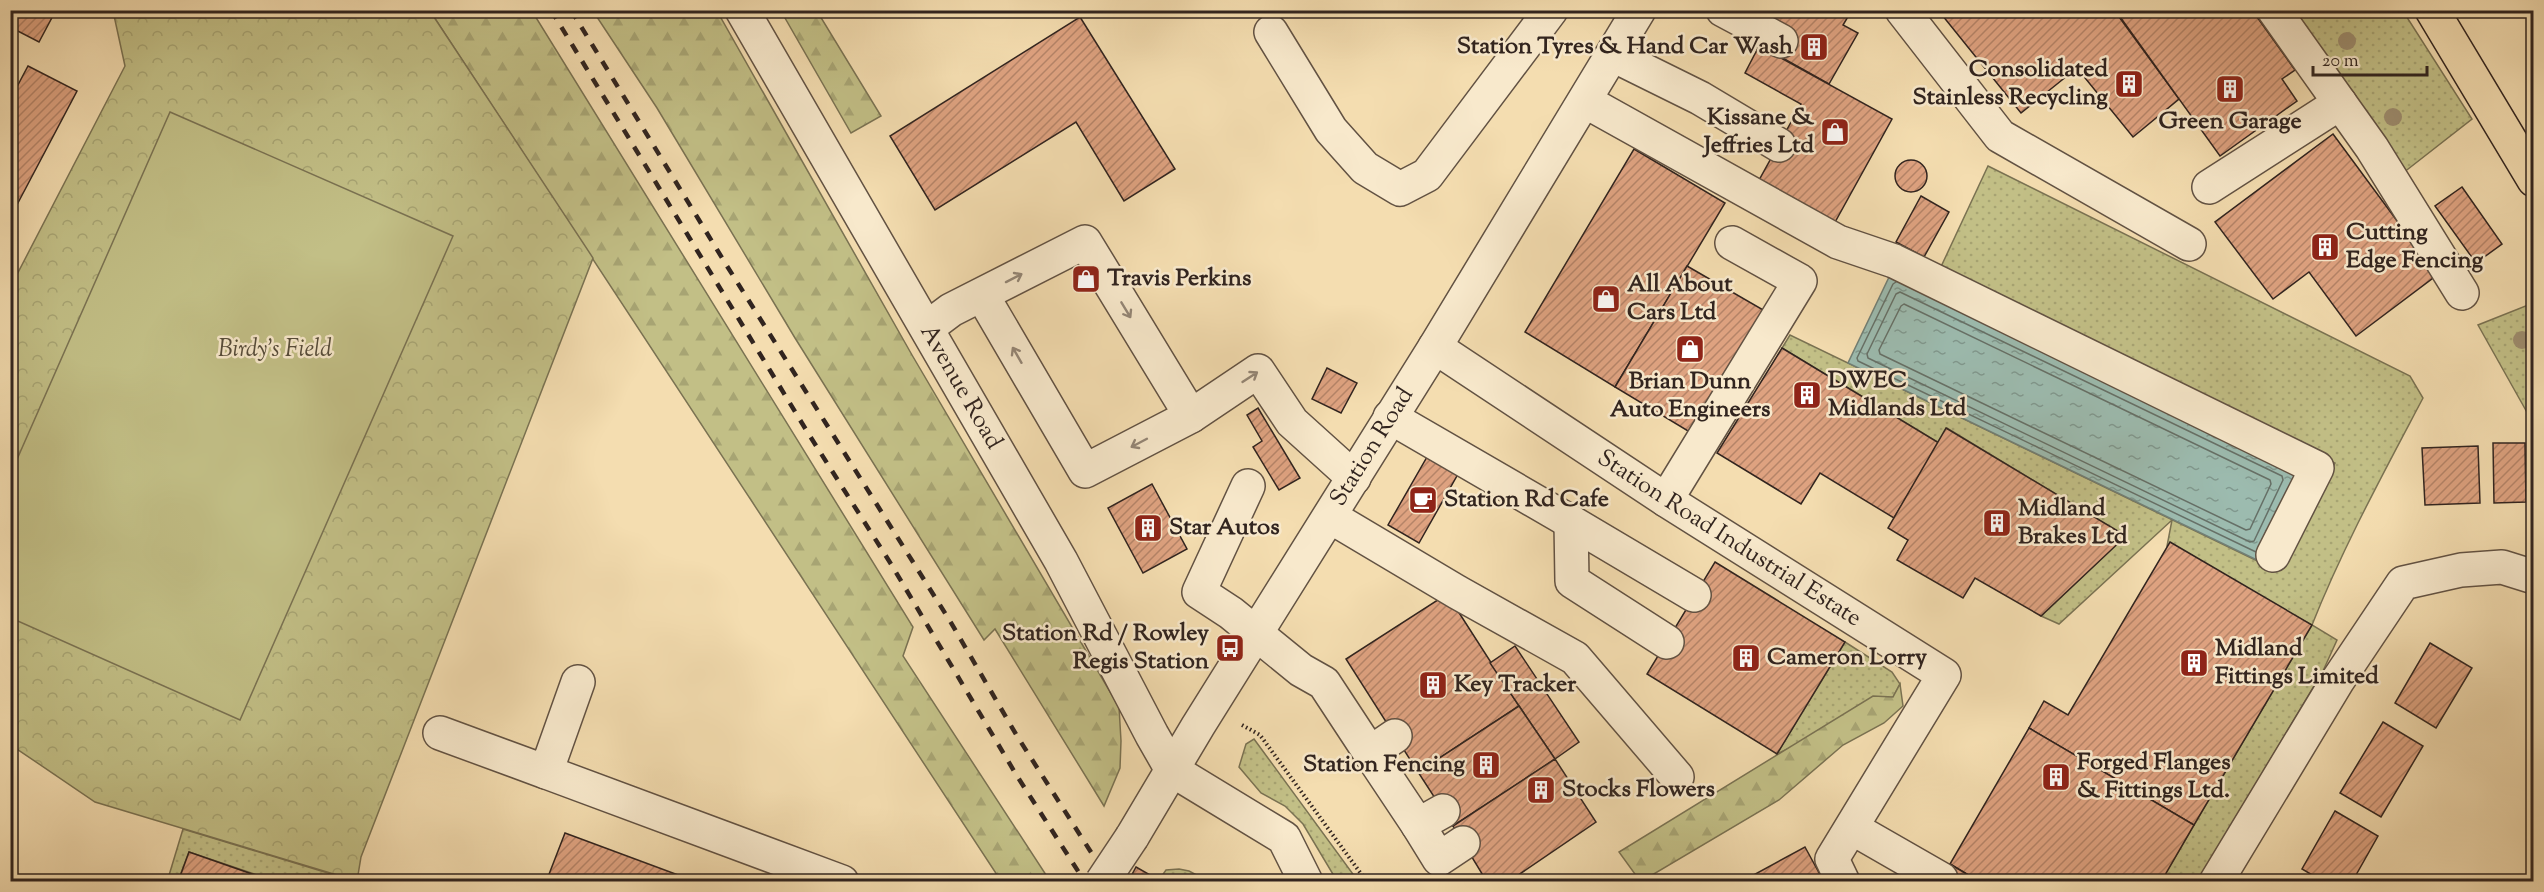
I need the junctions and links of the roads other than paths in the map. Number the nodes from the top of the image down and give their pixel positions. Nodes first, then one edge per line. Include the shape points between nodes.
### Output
1 (742, 10) edge
2 (1551, 10) edge
3 (1639, 10) edge
4 (1723, 10) edge
5 (1902, 10) edge
6 (2274, 10) edge
7 (2432, 10) edge
8 (1271, 32) dead end
9 (1781, 41) dead end
10 (1613, 55) junction
11 (1585, 101) junction
12 (2340, 103) junction
13 (1779, 145) dead end
14 (2534, 180) edge
15 (2209, 187) dead end
16 (1732, 243) dead end
17 (2189, 244) dead end
18 (2463, 293) dead end
19 (981, 295) junction
20 (927, 328) junction
21 (1435, 347) junction
22 (1191, 416) junction
23 (1390, 417) junction
24 (1354, 478) junction
25 (1248, 486) dead end
26 (1666, 500) junction
27 (1331, 517) junction
28 (1571, 522) junction
29 (2273, 555) dead end
30 (2534, 577) edge
31 (1695, 596) dead end
32 (1257, 634) junction
33 (1666, 642) dead end
34 (578, 682) dead end
35 (440, 733) dead end
36 (1172, 770) junction
37 (546, 772) junction
38 (1677, 777) dead end
39 (1852, 828) junction
40 (1463, 843) dead end
41 (1941, 879) dead end
42 (842, 882) edge
43 (1102, 882) edge
44 (1306, 882) edge
45 (1843, 882) edge
46 (2216, 882) edge

1 - 20 street, Avenue Road
2 - 8 street via 1427,175 1401,189 1365,168 1330,130
3 - 10 street, Station Road
4 - 9 street
5 - 17 street via 2000,136
6 - 12 street
7 - 14 main road
10 - 11 street, Station Road
10 - 13 street via 1700,98
11 - 21 street, Station Road
11 - 29 street via 1838,242 1894,261 2318,468
12 - 15 street
12 - 18 street
16 - 26 street via 1800,281
19 - 20 street
19 -> 22 street via 1085,242
22 -> 19 street via 1085,471
20 - 36 street, Avenue Road via 1061,561
21 - 23 street, Station Road
21 - 26 street, Station Road Industrial Estate
22 -> 24 street via 1258,371 1292,422
23 - 24 street, Station Road
23 - 28 street
24 - 27 street, Station Road
25 - 32 street via 1199,592
26 - 39 street, Station Road Industrial Estate via 1944,675
27 - 32 street, Station Road
27 - 38 street via 1575,658
28 - 31 street
28 - 33 street via 1572,581
30 - 46 street via 2502,567 2461,570 2403,583 2338,680
32 - 36 street, Station Road
32 - 40 street via 1301,670 1324,683 1382,744 1430,818 1439,859
34 - 37 street
35 - 37 street
36 - 43 street, Station Road, bridge
36 - 44 street via 1284,838
37 - 42 street
39 - 41 street
39 - 45 street, Station Road Industrial Estate via 1832,860

